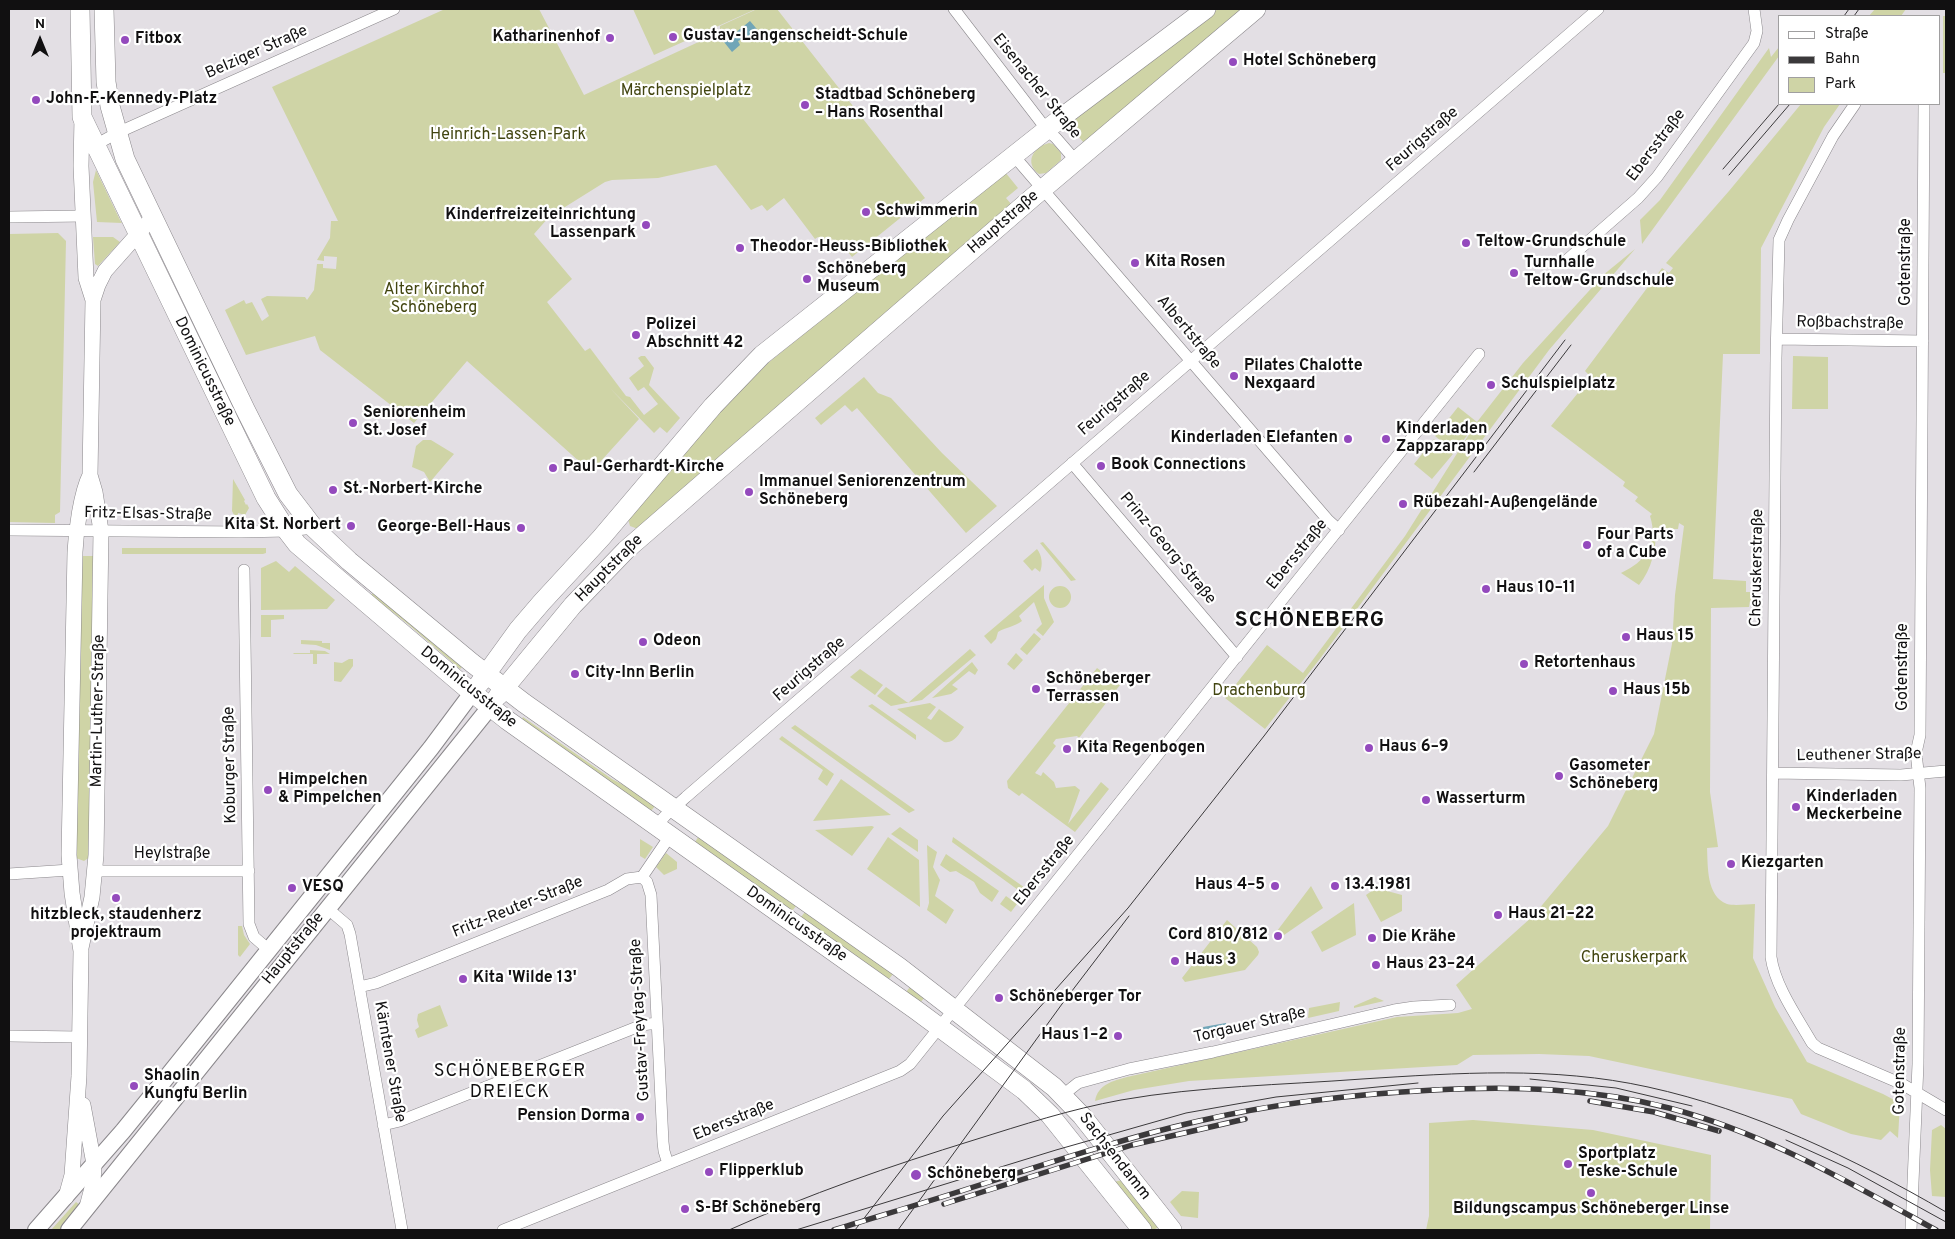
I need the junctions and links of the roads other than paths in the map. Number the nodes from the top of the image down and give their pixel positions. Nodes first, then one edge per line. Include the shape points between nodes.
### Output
1 (80, 9) edge
2 (104, 9) edge
3 (394, 9) edge
4 (954, 9) edge
5 (1206, 9) edge
6 (1256, 9) edge
7 (1598, 9) edge
8 (1754, 9) edge
9 (1854, 105) edge
10 (1924, 105) edge
11 (1047, 130) junction
12 (117, 133) junction
13 (88, 149) junction
14 (1014, 156) junction
15 (1076, 161) junction
16 (1043, 189) junction
17 (84, 216) junction
18 (9, 217) edge
19 (152, 218) junction
20 (139, 233) junction
21 (1567, 260) dead end
22 (93, 300) junction
23 (1777, 339) junction
24 (1922, 341) junction
25 (1479, 354) dead end
26 (1190, 360) junction
27 (1072, 463) junction
28 (90, 475) junction
29 (625, 510) junction
30 (314, 528) junction
31 (9, 530) edge
32 (76, 530) junction
33 (1339, 530) junction
34 (102, 531) junction
35 (287, 531) junction
36 (646, 532) junction
37 (604, 535) junction
38 (626, 550) junction
39 (244, 570) dead end
40 (1237, 657) junction
41 (486, 674) junction
42 (505, 688) junction
43 (472, 693) junction
44 (490, 707) junction
45 (1946, 771) edge
46 (1772, 773) junction
47 (1918, 773) junction
48 (674, 808) junction
49 (663, 831) junction
50 (70, 870) junction
51 (95, 870) junction
52 (248, 871) junction
53 (9, 874) edge
54 (642, 877) junction
55 (326, 908) junction
56 (81, 948) junction
57 (269, 950) junction
58 (908, 974) junction
59 (359, 987) junction
60 (893, 994) junction
61 (1450, 1005) dead end
62 (954, 1010) junction
63 (657, 1023) junction
64 (940, 1027) junction
65 (9, 1036) edge
66 (79, 1037) junction
67 (79, 1076) junction
68 (1059, 1091) junction
69 (1917, 1092) junction
70 (1036, 1100) joint
71 (1946, 1110) edge
72 (383, 1125) junction
73 (94, 1164) junction
74 (668, 1164) junction
75 (66, 1198) junction
76 (86, 1208) junction
77 (36, 1230) edge
78 (69, 1230) edge
79 (402, 1230) edge
80 (503, 1230) edge
81 (1142, 1230) edge
82 (1172, 1230) edge
83 (1911, 1230) edge

1 - 13 main road, Dominicusstraße via 82,117
2 - 12 main road via 106,82
3 - 12 street, Belziger Straße
4 - 11 street, Eisenacher Straße
5 - 11 main road, Hauptstraße
6 - 15 main road, Hauptstraße
7 - 26 street, Feurigstraße
8 - 21 street, Ebersstraße via 1756,37 1656,177 1638,198
9 - 23 street, Cheruskerstraße via 1833,136 1779,240
10 - 24 street, Gotenstraße
11 - 14 main road, Hauptstraße
11 - 15 street, Eisenacher Straße
12 - 13 street, Belziger Straße
12 - 19 main road, Dominicusstraße via 125,159
13 - 17 street
13 - 20 main road, Dominicusstraße
14 - 16 street, Albertstraße
14 - 29 main road, Hauptstraße via 762,355 713,406
15 - 16 main road, Hauptstraße
16 - 26 street, Albertstraße
16 - 36 main road, Hauptstraße
17 - 18 street
17 - 22 street, Martin-Luther-Straße via 86,278
19 - 20 street, Martin-Luther-Straße
19 - 30 main road, Dominicusstraße via 288,494
20 - 22 street, Martin-Luther-Straße via 105,271
20 - 35 main road, Dominicusstraße via 238,442
22 - 28 street, Martin-Luther-Straße
23 - 24 street, Roßbachstraße
23 - 46 street, Cheruskerstraße
24 - 47 street, Gotenstraße
25 - 33 street, Ebersstraße via 1432,409
26 - 27 street, Feurigstraße
26 - 33 street, Albertstraße
27 - 40 street, Prinz-Georg-Straße
27 - 48 street, Feurigstraße
28 - 32 street, Martin-Luther-Straße
28 - 34 street, Martin-Luther-Straße
29 - 36 main road via 627,530
29 - 37 main road, Hauptstraße
30 - 35 street, Fritz-Elsas-Straße
30 - 41 main road, Dominicusstraße via 367,577
31 - 32 street, Fritz-Elsas-Straße
32 - 34 street, Fritz-Elsas-Straße
32 - 50 street, Martin-Luther-Straße
33 - 40 street, Ebersstraße
34 - 35 street, Fritz-Elsas-Straße
34 - 51 street, Martin-Luther-Straße
35 - 43 main road, Dominicusstraße via 297,544
36 - 38 main road, Hauptstraße
37 - 38 main road via 618,533 624,537
37 - 41 main road, Hauptstraße via 542,602
38 - 42 main road, Hauptstraße via 573,605
39 - 52 street, Koburger Straße
40 - 62 street, Ebersstraße
41 - 42 main road, Dominicusstraße
41 - 43 main road, Hauptstraße
42 - 44 main road, Hauptstraße
42 - 48 main road, Dominicusstraße
43 - 44 main road, Dominicusstraße
43 - 57 main road, Hauptstraße
44 - 49 main road, Dominicusstraße
44 - 55 main road, Hauptstraße
45 - 47 street, Leuthener Straße
46 - 47 street, Leuthener Straße
46 - 69 street, Cheruskerstraße via 1772,962 1779,984 1812,1043 1823,1051
47 - 69 street, Gotenstraße
48 - 49 street, Feurigstraße
48 - 58 main road, Dominicusstraße
49 - 54 street
49 - 60 main road, Dominicusstraße
50 - 51 street
50 - 53 street
50 - 56 street, Martin-Luther-Straße
51 - 52 street, Heylstraße
51 - 56 street, Martin-Luther-Straße
52 - 57 street, Koburger Straße via 250,931
54 - 59 street, Fritz-Reuter-Straße via 627,879 590,897
54 - 63 street, Gustav-Freytag-Straße via 651,895
55 - 59 street, Kärntener Straße via 348,928
55 - 76 main road, Hauptstraße
56 - 66 street, Martin-Luther-Straße
57 - 73 main road, Hauptstraße
58 - 60 main road
58 - 62 main road, Dominicusstraße
59 - 72 street, Kärntener Straße
60 - 64 main road, Dominicusstraße
61 - 68 street, Torgauer Straße via 1394,1010 1129,1069
62 - 64 street, Ebersstraße
62 - 68 main road, Dominicusstraße
63 - 72 street via 642,1024
63 - 74 street, Gustav-Freytag-Straße via 664,1151
64 - 70 main road, Dominicusstraße
64 - 74 street, Ebersstraße via 910,1064 900,1071
65 - 66 street
66 - 67 street, Martin-Luther-Straße
67 - 73 street, Martin-Luther-Straße
67 - 75 street, Martin-Luther-Straße via 72,1175
68 - 82 main road, Sachsendamm
69 - 71 street
69 - 83 street, Gotenstraße
70 - 81 main road, Sachsendamm
72 - 79 street, Kärntener Straße
73 - 75 main road, Hauptstraße
73 - 76 street, Martin-Luther-Straße
74 - 80 street, Ebersstraße
75 - 77 main road, Hauptstraße
76 - 78 main road, Hauptstraße

